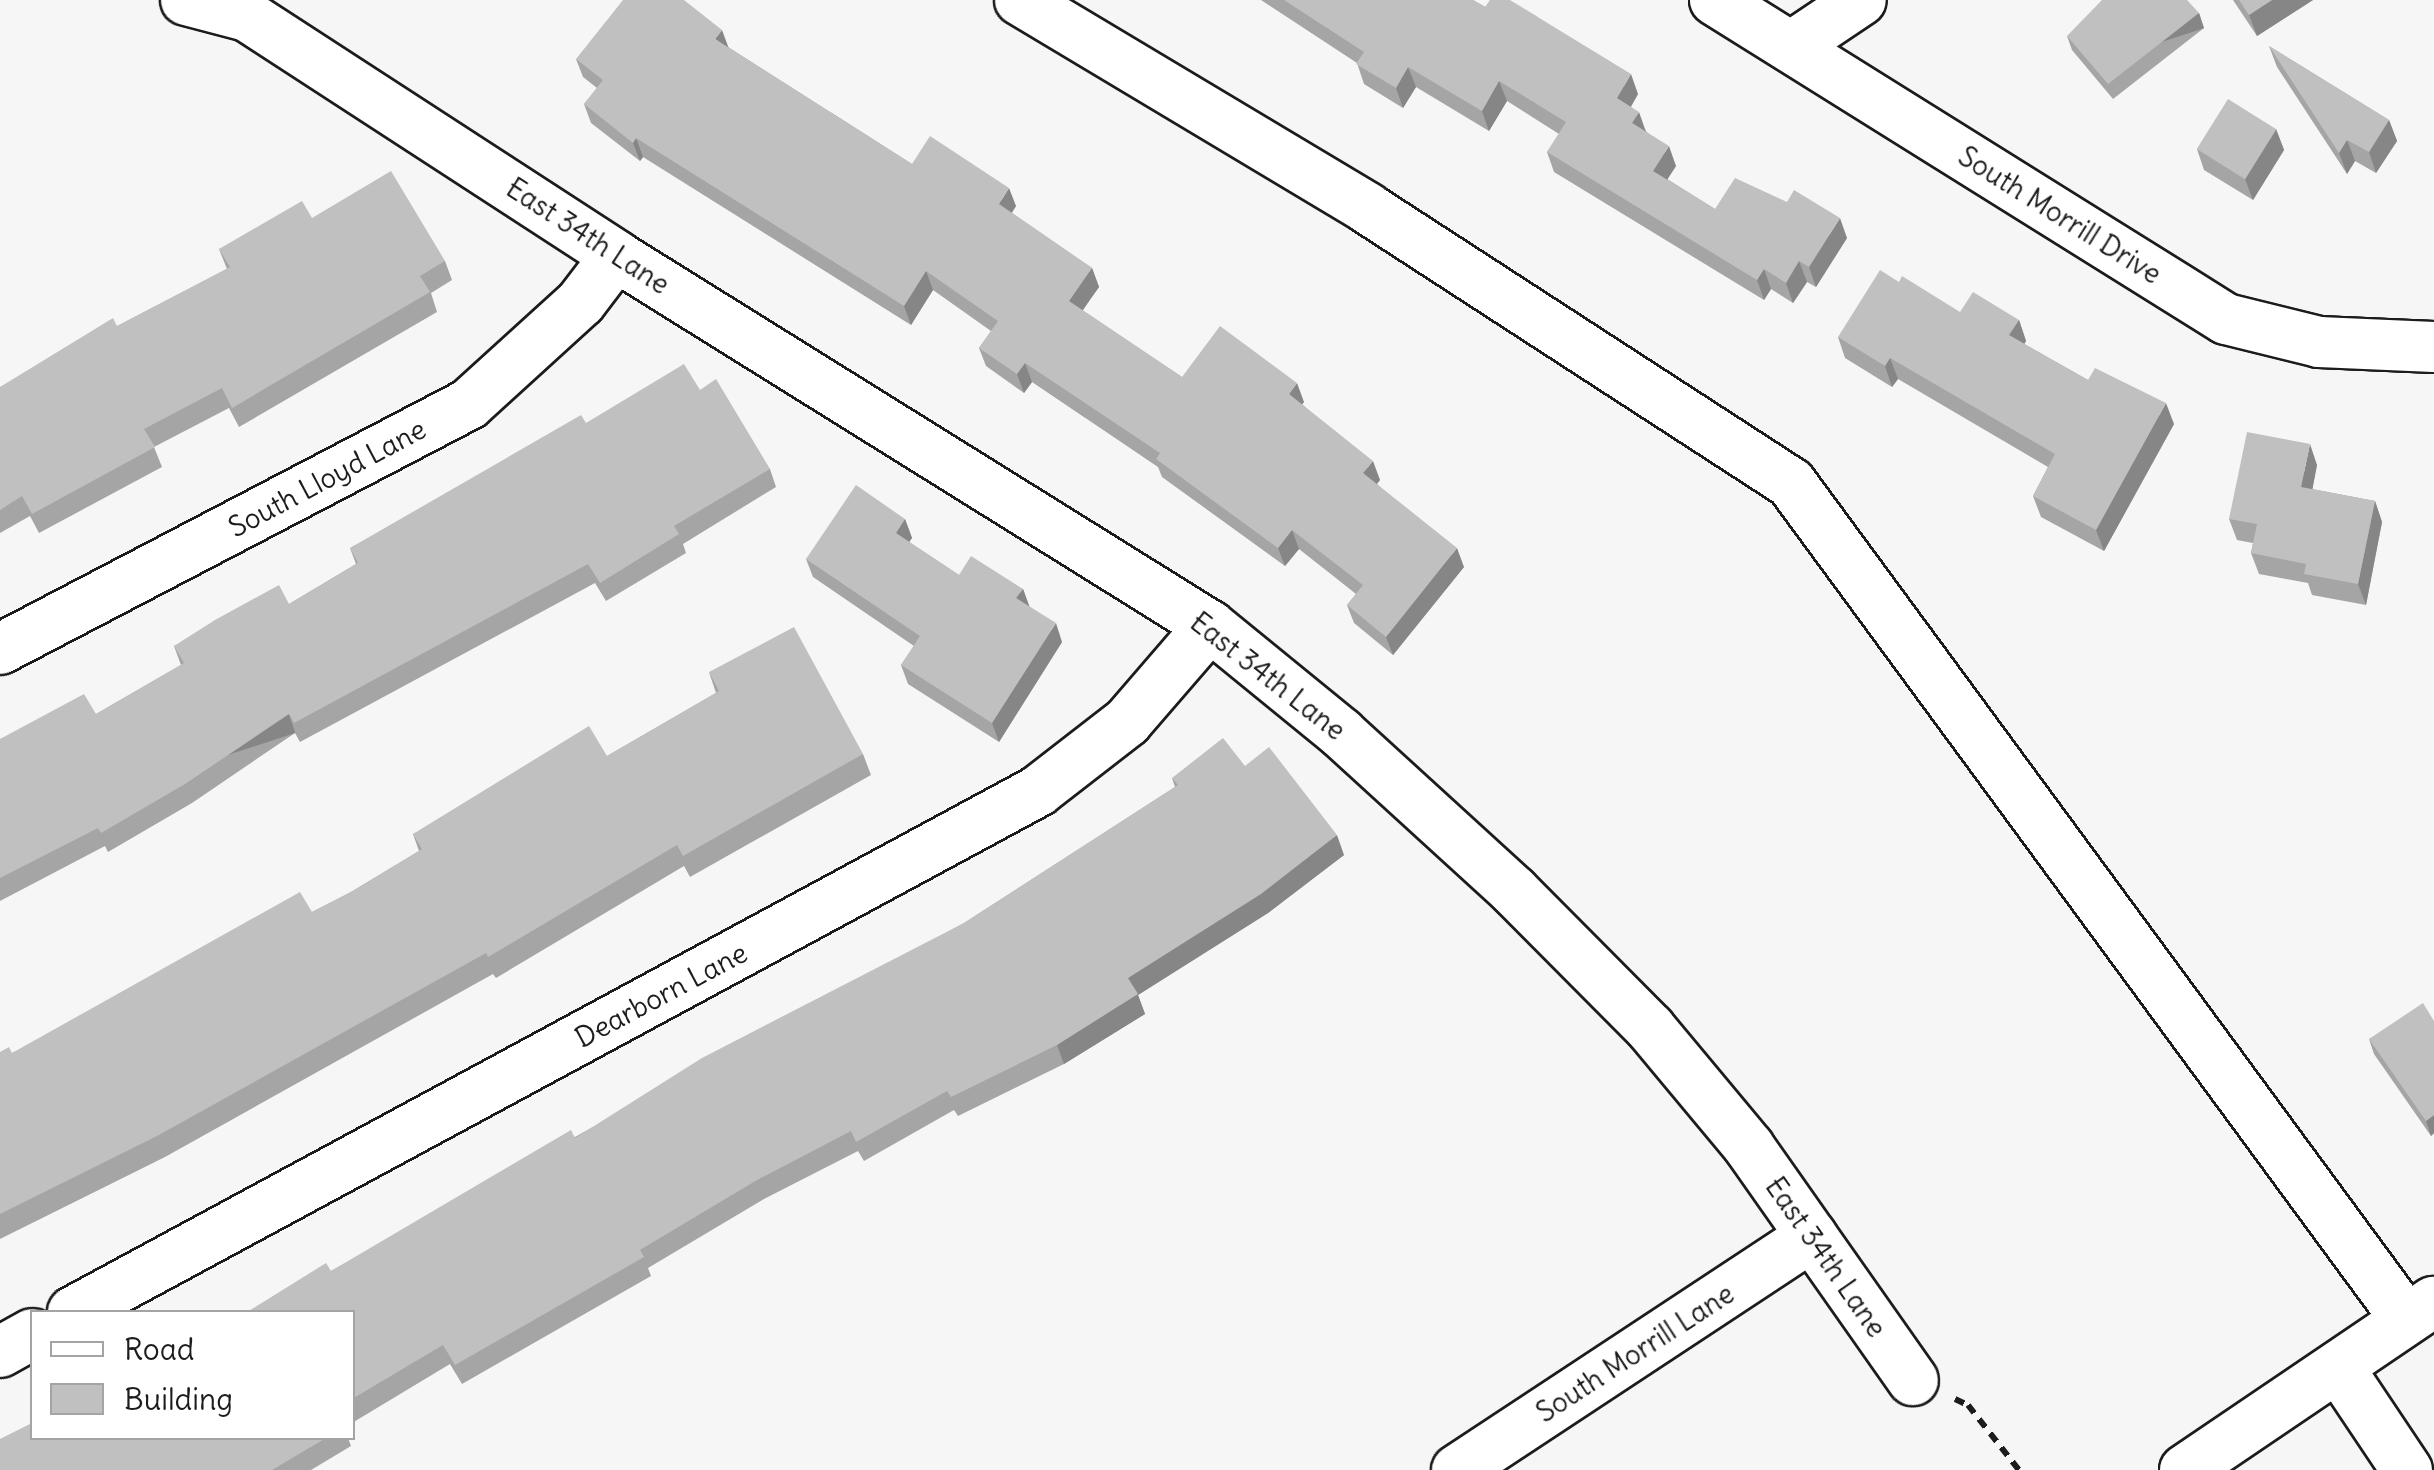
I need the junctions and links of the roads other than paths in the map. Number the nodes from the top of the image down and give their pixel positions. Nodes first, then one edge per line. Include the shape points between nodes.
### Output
1 (186, 0) edge
2 (1020, 0) edge
3 (1715, 0) edge
4 (1860, 0) edge
5 (1791, 46) junction
6 (616, 256) junction
7 (2434, 346) edge
8 (1210, 626) junction
9 (0, 649) edge
10 (1812, 1236) junction
11 (77, 1310) edge
12 (2420, 1310) edge
13 (30, 1335) edge
14 (0, 1352) edge
15 (2338, 1367) junction
16 (1913, 1380) road end
17 (1457, 1470) edge
18 (2185, 1470) edge
19 (2407, 1470) edge

1 - 6 street, East 34th Lane via 247,16
2 - 12 street via 1367,208 1790,483
3 - 5 street, South Morrill Drive
4 - 5 street
5 - 7 street, South Morrill Drive via 2226,319 2318,342
6 - 8 street, East 34th Lane
6 - 9 street, South Lloyd Lane via 582,302 468,404
8 - 10 street, East 34th Lane via 1356,746 1637,1014 1749,1147
8 - 11 street, Dearborn Lane via 1127,722 1038,791
10 - 16 street, East 34th Lane
10 - 17 street, South Morrill Lane
12 - 15 street
13 - 14 street
15 - 18 street
15 - 19 street

